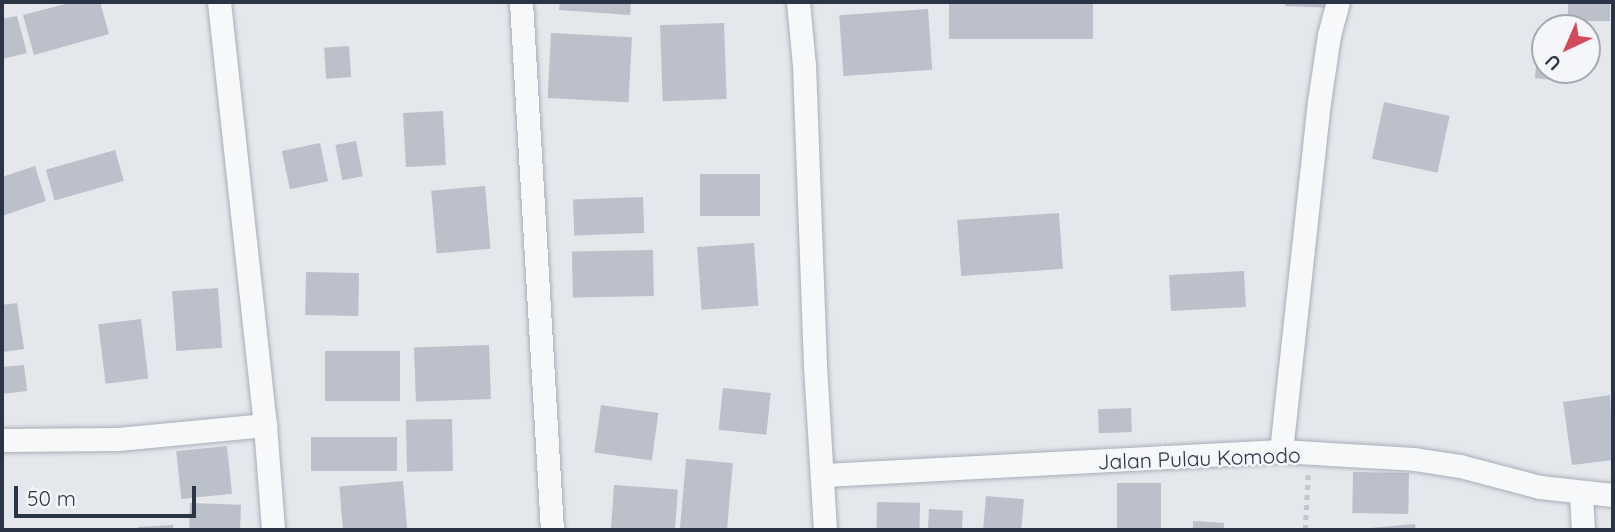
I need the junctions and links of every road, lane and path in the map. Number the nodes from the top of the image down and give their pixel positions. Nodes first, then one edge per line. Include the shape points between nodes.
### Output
1 (219, 2) edge
2 (521, 2) edge
3 (798, 2) edge
4 (1338, 2) edge
5 (265, 425) junction
6 (2, 440) edge
7 (1281, 451) junction
8 (1309, 453) junction
9 (824, 475) junction
10 (1581, 493) junction
11 (1613, 495) edge
12 (273, 530) edge
13 (552, 530) edge
14 (825, 530) edge
15 (1305, 530) edge
16 (1583, 530) edge

1 - 5 street
2 - 13 street
3 - 9 street
4 - 7 street via 1319,102
5 - 6 street via 118,439
5 - 12 street
7 - 8 street, Jalan Pulau Komodo
7 - 9 street, Jalan Pulau Komodo
8 - 10 street, Jalan Pulau Komodo via 1460,466
8 - 15 path
9 - 14 street
10 - 11 street, Jalan Pulau Komodo
10 - 16 street

